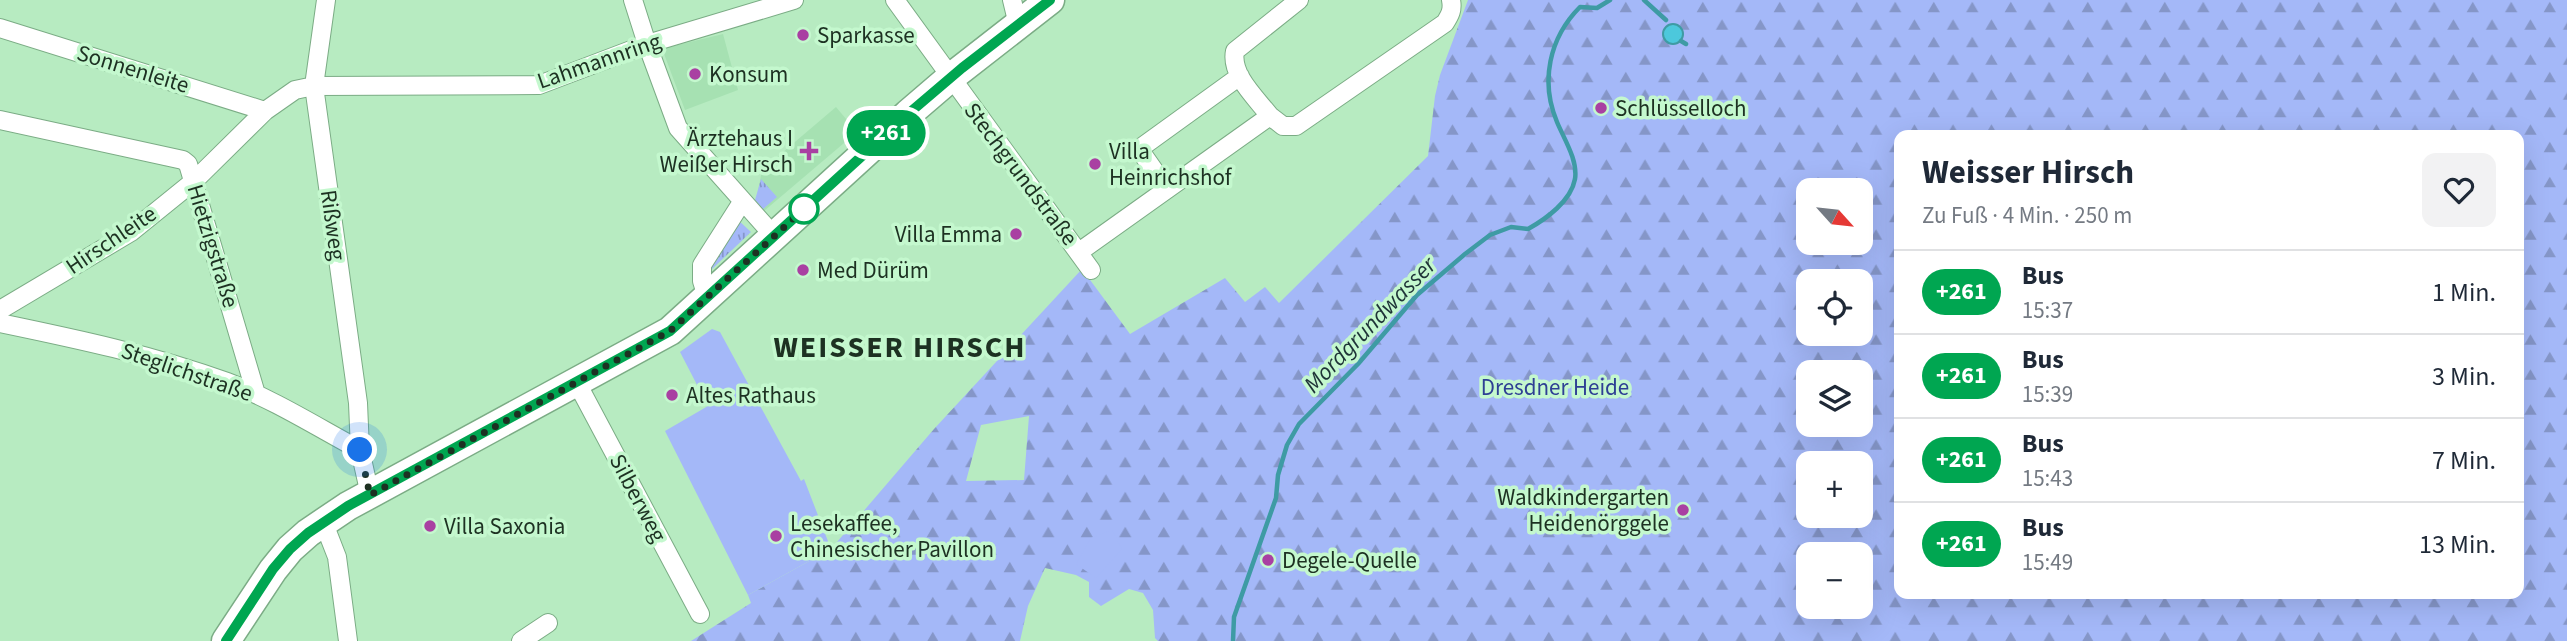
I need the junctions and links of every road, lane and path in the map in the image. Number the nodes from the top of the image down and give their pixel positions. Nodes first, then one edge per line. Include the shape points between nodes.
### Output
1 (326, 0) edge
2 (633, 0) edge
3 (794, 0) edge
4 (895, 0) edge
5 (1050, 0) edge
6 (1298, 0) edge
7 (1451, 0) edge
8 (1015, 12) edge
9 (0, 28) edge
10 (647, 44) junction
11 (1240, 76) junction
12 (950, 78) junction
13 (314, 86) junction
14 (265, 111) junction
15 (1270, 116) junction
16 (0, 120) edge
17 (194, 181) junction
18 (1167, 189) junction
19 (742, 202) junction
20 (774, 236) junction
21 (1079, 252) junction
22 (1091, 270) dead end
23 (707, 298) junction
24 (0, 310) edge
25 (0, 323) edge
26 (577, 383) junction
27 (256, 394) junction
28 (360, 450) junction
29 (370, 495) junction
30 (323, 522) junction
31 (700, 614) dead end
32 (548, 623) dead end
33 (226, 641) edge
34 (348, 641) edge
35 (521, 641) edge

1 - 13 street, Rißweg
2 - 10 street
3 - 10 street, Lahmannring
4 - 12 street, Stechgrundstraße
5 - 8 main road
6 - 11 street via 1235,51
7 - 15 street via 1445,23 1296,126 1283,126
8 - 12 main road
9 - 14 street, Sonnenleite
10 - 13 street, Lahmannring via 539,85
10 - 19 street via 678,128
11 - 15 street
11 - 18 street via 1139,149
12 - 20 main road
12 - 21 street, Stechgrundstraße
13 - 14 street, Hirschleite via 295,90
13 - 28 street, Rißweg via 358,403
14 - 17 street, Hirschleite
15 - 18 street
16 - 17 street, Hietzigstraße via 183,160
17 - 24 street, Hirschleite via 131,232
17 - 27 street, Hietzigstraße
18 - 21 street
19 - 20 street
19 - 23 street via 702,265
20 - 23 main road
21 - 22 street, Stechgrundstraße
23 - 26 main road via 670,331
25 - 27 street, Steglichstraße via 106,345
26 - 29 main road
26 - 31 street, Silberweg
27 - 28 street, Steglichstraße
28 - 29 street
29 - 30 main road
30 - 33 main road via 273,569
30 - 34 street via 337,557
32 - 35 street

